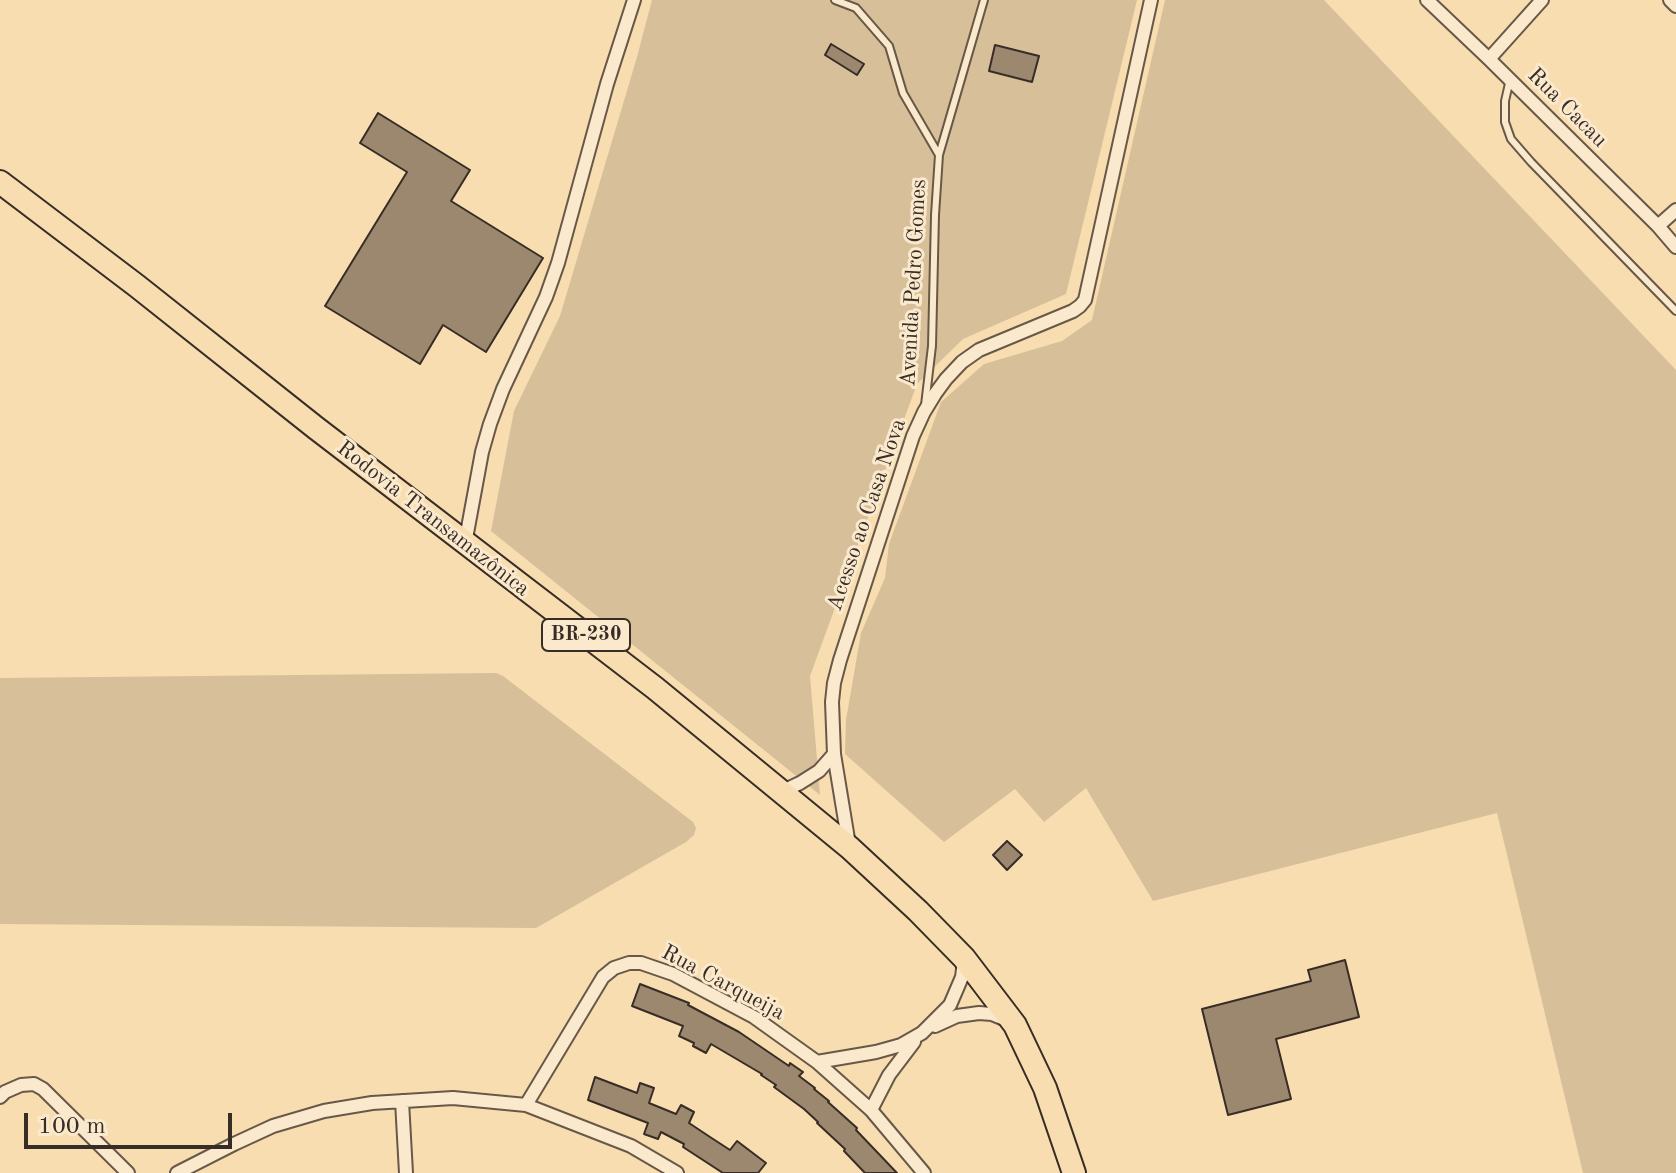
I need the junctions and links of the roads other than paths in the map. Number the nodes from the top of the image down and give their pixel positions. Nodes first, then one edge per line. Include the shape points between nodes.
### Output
1 (634, 0) edge
2 (835, 0) edge
3 (984, 0) edge
4 (1151, 0) edge
5 (1427, 0) edge
6 (1542, 0) edge
7 (1670, 0) edge
8 (1676, 6) edge
9 (1489, 59) junction
10 (1510, 79) junction
11 (939, 155) junction
12 (0, 182) edge
13 (1676, 210) edge
14 (1658, 226) junction
15 (1676, 247) edge
16 (1676, 311) edge
17 (924, 412) junction
18 (465, 544) junction
19 (834, 754) junction
20 (781, 792) junction
21 (850, 848) junction
22 (964, 958) junction
23 (1015, 1025) junction
24 (922, 1033) junction
25 (817, 1062) junction
26 (0, 1097) edge
27 (402, 1101) junction
28 (526, 1105) junction
29 (871, 1110) junction
30 (128, 1173) edge
31 (177, 1173) edge
32 (406, 1173) edge
33 (677, 1173) edge
34 (924, 1173) edge
35 (1074, 1173) edge

1 - 18 street via 558,263 490,424
2 - 11 lane, Avenida Pedro Gomes via 856,8 889,46 903,93
3 - 11 lane, Avenida Pedro Gomes
4 - 17 street, Acesso ao Casa Nova via 1085,300 1073,311 979,350 946,379
5 - 9 street, Rua Cacau
6 - 9 street
7 - 8 street
9 - 10 street, Rua Cacau
10 - 14 street, Rua Cacau
10 - 16 lane via 1505,122 1511,139
11 - 17 lane, Avenida Pedro Gomes via 932,346
12 - 18 highway, Rodovia Transamazônica / BR-230
13 - 14 street
14 - 15 street, Rua Cacau
17 - 19 street, Acesso ao Casa Nova via 840,660 832,702
18 - 20 highway, Rodovia Transamazônica / BR-230 via 655,688
19 - 20 street via 819,771
19 - 21 street, Acesso ao Casa Nova
20 - 21 highway, Rodovia Transamazônica / BR-230
21 - 22 highway, Rodovia Transamazônica / BR-230
22 - 23 highway, Rodovia Transamazônica / BR-230
22 - 24 street via 950,1005
23 - 24 street via 979,1013 957,1016
23 - 35 highway, Rodovia Transamazônica / BR-230 via 1045,1088
24 - 25 street via 876,1052
24 - 29 street via 895,1066
25 - 28 street, Rua Carqueija via 754,1017 673,974 629,963 603,977
25 - 29 street, Rua Carqueija
26 - 30 street via 21,1085 43,1089
27 - 28 street via 453,1098
27 - 31 street via 324,1111 273,1126
27 - 32 street
28 - 33 street via 631,1146
29 - 34 street, Rua Carqueija

